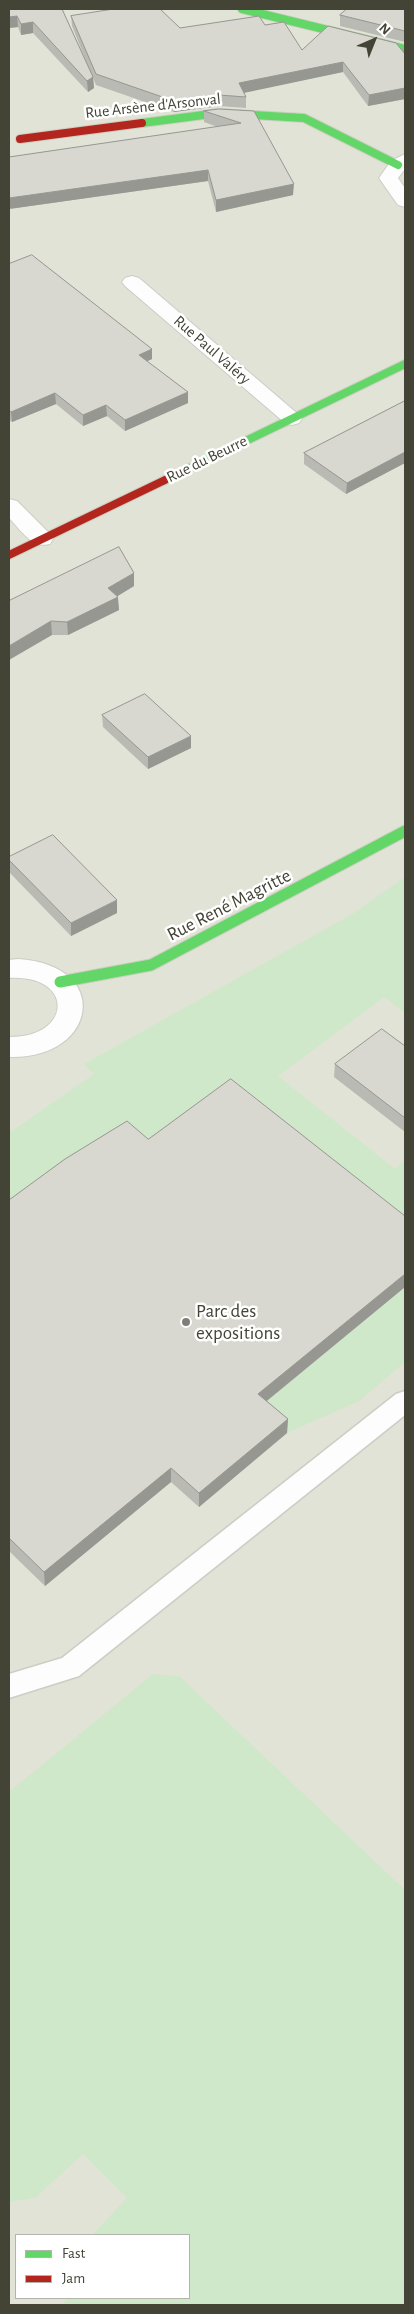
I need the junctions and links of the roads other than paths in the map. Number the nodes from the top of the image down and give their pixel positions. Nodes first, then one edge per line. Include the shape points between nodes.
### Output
1 (242, 9) edge
2 (405, 49) edge
3 (20, 138) dead end
4 (402, 163) edge
5 (405, 201) edge
6 (132, 282) dead end
7 (405, 364) edge
8 (292, 419) junction
9 (9, 506) edge
10 (42, 539) junction
11 (9, 555) edge
12 (405, 831) edge
13 (9, 970) edge
14 (60, 982) junction
15 (9, 1047) edge
16 (405, 1401) edge
17 (9, 1686) edge

1 - 2 street
3 - 4 street, Rue Arsène d'Arsonval via 219,113 304,118
4 - 5 street via 388,178
6 - 8 street, Rue Paul Valéry
7 - 8 street, Rue du Beurre
8 - 10 street, Rue du Beurre
9 - 10 street
10 - 11 street, Rue du Beurre
12 - 14 street, Rue René Magritte via 151,965
13 - 14 street via 30,969 47,973
14 - 15 street via 72,1005 62,1030 33,1045
16 - 17 lane via 70,1668

